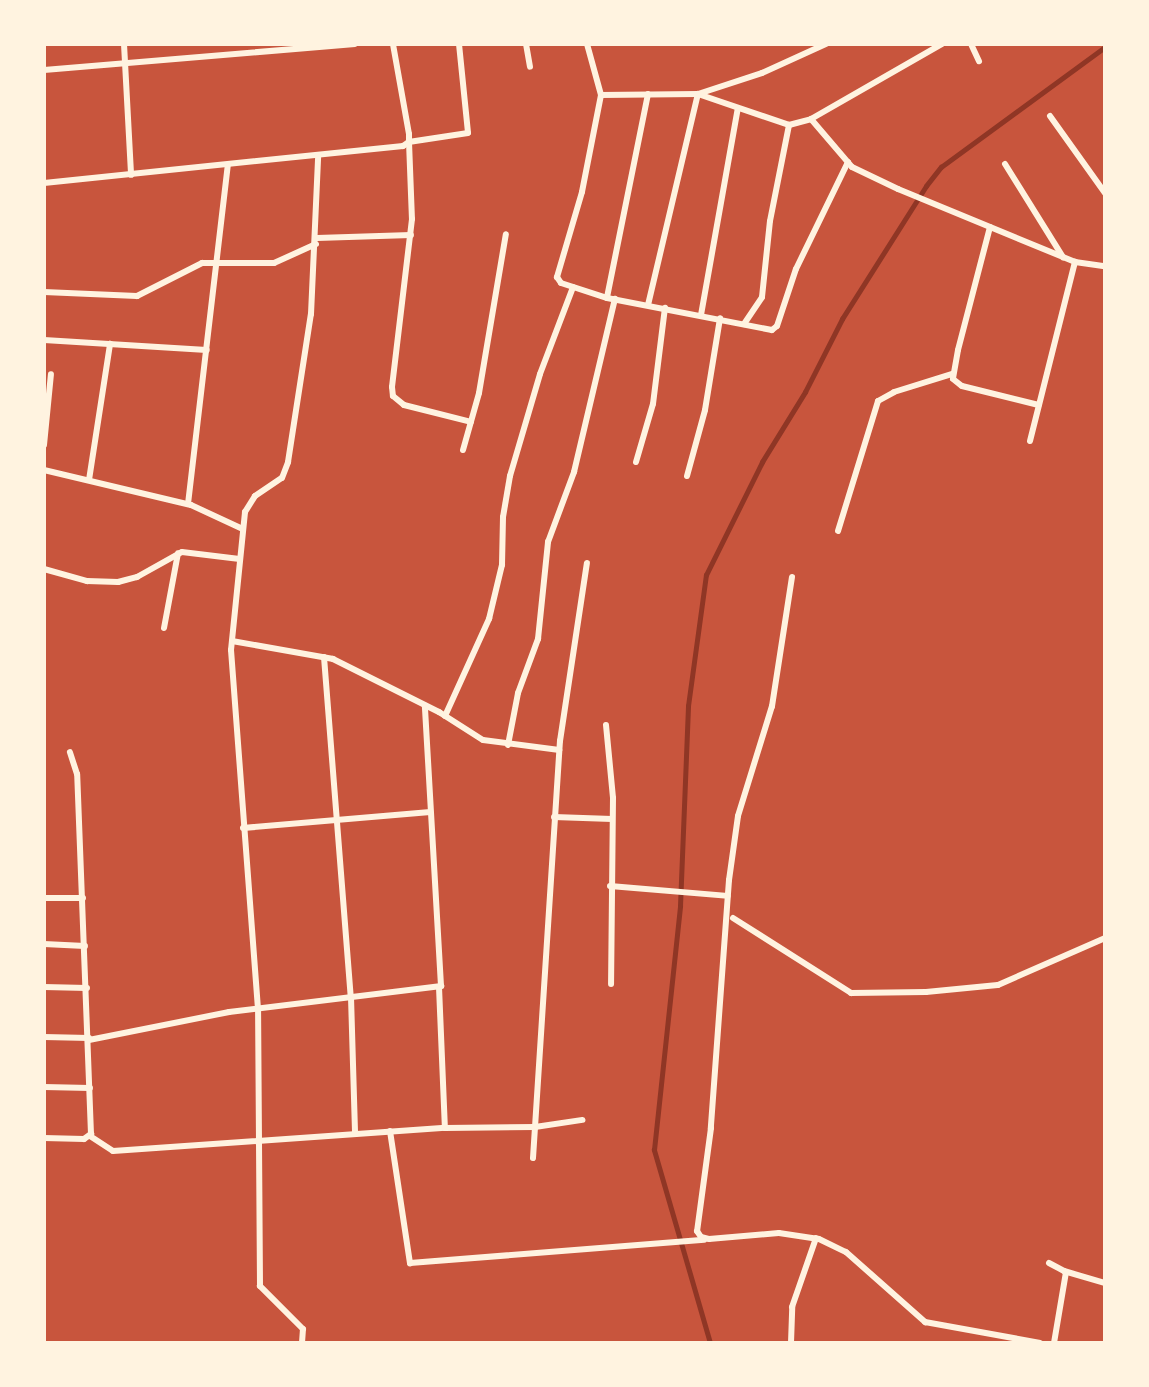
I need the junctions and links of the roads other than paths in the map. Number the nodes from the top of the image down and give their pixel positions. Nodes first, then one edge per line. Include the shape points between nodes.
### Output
1 (124, 44) edge
2 (355, 44) edge
3 (393, 44) edge
4 (459, 44) edge
5 (526, 44) edge
6 (587, 44) edge
7 (826, 44) edge
8 (942, 44) edge
9 (971, 44) edge
10 (979, 61) dead end
11 (126, 63) junction
12 (530, 67) dead end
13 (44, 69) edge
14 (648, 94) junction
15 (698, 94) junction
16 (601, 95) junction
17 (738, 108) junction
18 (1050, 116) dead end
19 (811, 120) junction
20 (789, 125) junction
21 (409, 142) junction
22 (318, 157) junction
23 (848, 162) junction
24 (1005, 164) dead end
25 (228, 166) junction
26 (131, 175) junction
27 (44, 183) edge
28 (1105, 193) edge
29 (990, 227) junction
30 (506, 234) dead end
31 (411, 235) junction
32 (317, 241) junction
33 (1063, 257) junction
34 (1074, 262) junction
35 (218, 263) junction
36 (1105, 266) edge
37 (573, 287) junction
38 (44, 292) edge
39 (607, 298) junction
40 (615, 299) junction
41 (648, 304) junction
42 (665, 308) junction
43 (701, 315) junction
44 (720, 318) junction
45 (744, 324) junction
46 (44, 340) edge
47 (110, 344) junction
48 (207, 350) junction
49 (51, 374) dead end
50 (952, 374) junction
51 (1039, 405) junction
52 (471, 422) junction
53 (1030, 442) dead end
54 (44, 445) edge
55 (463, 450) dead end
56 (636, 462) dead end
57 (44, 470) edge
58 (687, 476) dead end
59 (89, 480) junction
60 (187, 504) junction
61 (243, 529) junction
62 (838, 531) dead end
63 (178, 553) junction
64 (240, 559) junction
65 (587, 563) dead end
66 (44, 569) edge
67 (792, 577) dead end
68 (164, 628) dead end
69 (232, 641) junction
70 (324, 657) junction
71 (425, 705) junction
72 (445, 716) junction
73 (606, 725) dead end
74 (508, 745) junction
75 (559, 750) junction
76 (70, 752) dead end
77 (430, 812) junction
78 (554, 817) junction
79 (612, 819) junction
80 (337, 820) junction
81 (243, 828) junction
82 (610, 887) junction
83 (728, 896) junction
84 (44, 898) edge
85 (83, 898) junction
86 (733, 918) dead end
87 (1105, 938) edge
88 (44, 944) edge
89 (85, 946) junction
90 (611, 984) dead end
91 (44, 987) edge
92 (439, 987) junction
93 (87, 988) junction
94 (351, 997) junction
95 (258, 1009) junction
96 (44, 1037) edge
97 (89, 1039) junction
98 (44, 1087) edge
99 (90, 1088) junction
100 (582, 1120) dead end
101 (535, 1126) junction
102 (445, 1128) junction
103 (390, 1131) junction
104 (355, 1133) junction
105 (90, 1136) junction
106 (44, 1138) edge
107 (259, 1140) junction
108 (533, 1158) dead end
109 (816, 1238) junction
110 (709, 1239) junction
111 (1049, 1264) dead end
112 (1066, 1272) junction
113 (1105, 1283) edge
114 (302, 1343) edge
115 (791, 1343) edge
116 (1040, 1343) edge
117 (1054, 1343) edge

1 - 11 street
2 - 11 street
3 - 21 street
4 - 21 street via 468,133
5 - 12 street
6 - 16 street
7 - 15 street via 762,74
8 - 19 street
9 - 10 street
11 - 13 street
11 - 26 street
14 - 15 street
14 - 16 street
14 - 39 street
15 - 17 street
15 - 41 street
16 - 37 street via 582,192 558,273 561,283
17 - 20 street
17 - 43 street
18 - 28 street
19 - 20 street
19 - 23 street
20 - 45 street via 770,221 762,297
21 - 22 street
21 - 31 street
22 - 25 street
22 - 32 street
23 - 29 street via 898,190
23 - 45 street via 796,269 777,326 770,330
24 - 33 street
25 - 26 street
25 - 35 street
26 - 27 street
29 - 33 street
29 - 50 street
30 - 52 street via 485,367
31 - 32 street
31 - 52 street via 392,392 404,405
32 - 35 street via 274,263
32 - 61 street via 311,314 288,462 282,478 250,501
33 - 34 street
34 - 36 street
34 - 51 street
35 - 38 street via 202,263 137,296
35 - 48 street
37 - 39 street
37 - 72 street via 544,362 510,475 502,565 489,619
39 - 40 street
40 - 41 street
40 - 74 street via 576,467 548,542 538,639 518,693
41 - 42 street
42 - 43 street
42 - 56 street via 653,404
43 - 44 street
44 - 45 street
44 - 58 street via 705,410
46 - 47 street
47 - 48 street
47 - 59 street
48 - 60 street
49 - 54 street
50 - 51 street via 962,387
50 - 62 street via 878,401
51 - 53 street
52 - 55 street
57 - 59 street
59 - 60 street
60 - 61 street
61 - 64 street
63 - 64 street
63 - 66 street via 136,578 118,582 87,581
63 - 68 street
64 - 69 street
65 - 75 street
67 - 83 street via 772,706 738,816
69 - 70 street
69 - 81 street
70 - 71 street
70 - 80 street
71 - 72 street
71 - 77 street
72 - 74 street via 483,740
73 - 79 street
74 - 75 street
75 - 78 street
76 - 85 street via 77,774
77 - 80 street
77 - 92 street
78 - 79 street
78 - 101 street
79 - 82 street
80 - 81 street
80 - 94 street
81 - 95 street
82 - 83 street
82 - 90 street
83 - 110 street via 711,1128 697,1221 699,1234
84 - 85 street
85 - 89 street
86 - 87 street via 851,993 998,985
88 - 89 street
89 - 93 street
91 - 93 street
92 - 94 street
92 - 102 street
93 - 97 street
94 - 95 street
94 - 104 street
95 - 97 street
95 - 107 street
96 - 97 street
97 - 99 street
98 - 99 street
99 - 105 street
100 - 101 street
101 - 102 street
101 - 108 street
102 - 103 street
103 - 104 street
103 - 110 street via 410,1263
104 - 107 street
105 - 106 street
105 - 107 street via 113,1151
107 - 114 street via 260,1286 303,1329
109 - 110 street via 779,1233
109 - 115 street via 792,1307
109 - 116 street via 846,1252 925,1322
111 - 112 street
112 - 113 street
112 - 117 street

